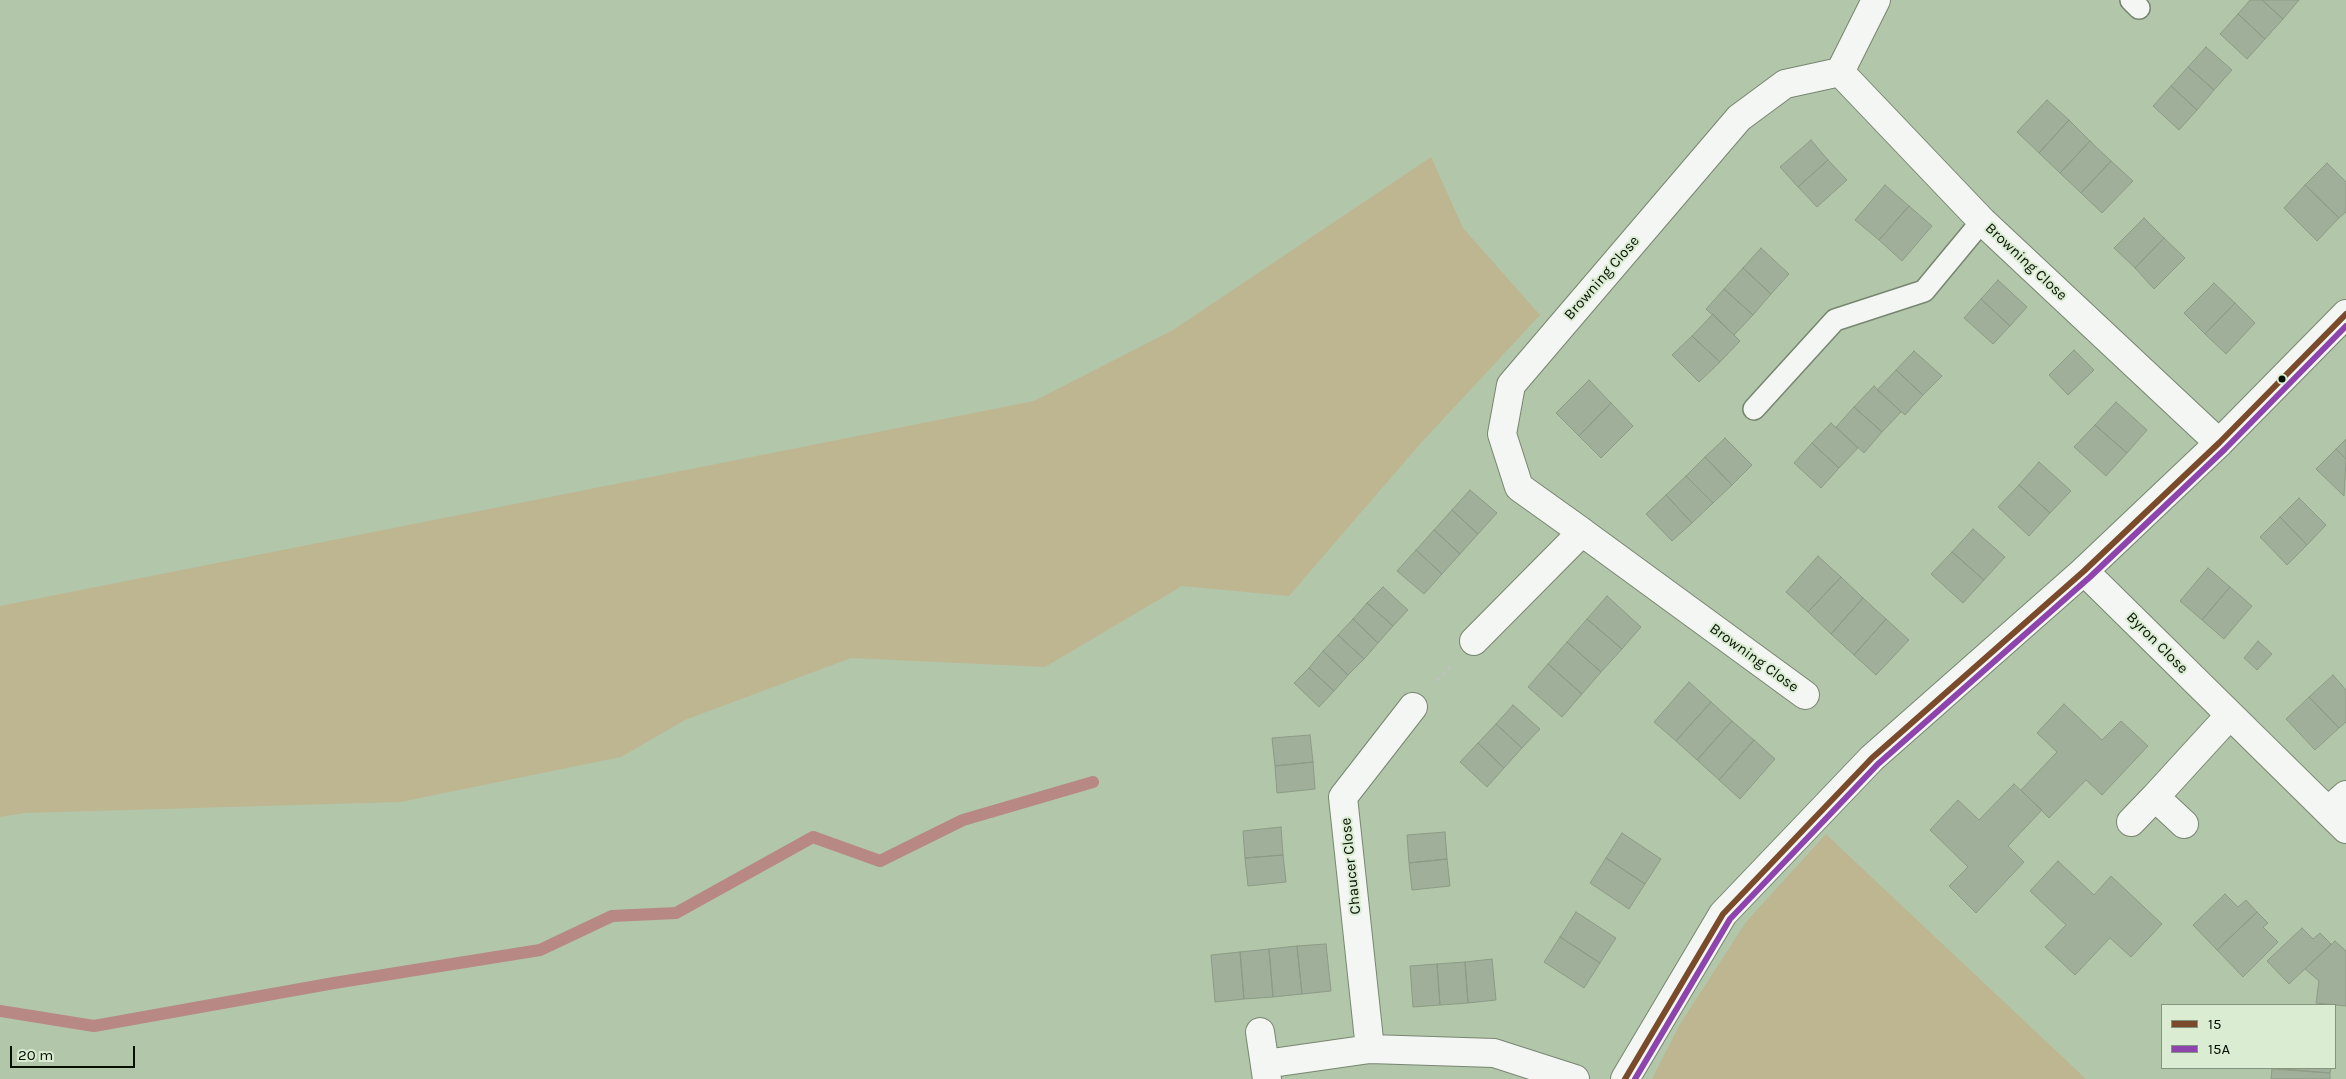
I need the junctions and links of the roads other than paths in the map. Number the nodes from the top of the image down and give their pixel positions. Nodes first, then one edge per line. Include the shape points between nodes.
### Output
1 (1876, 0) edge
2 (1840, 72) junction
3 (1982, 221) junction
4 (2346, 314) edge
5 (1754, 409) dead end
6 (2219, 443) junction
7 (1582, 532) junction
8 (2084, 571) junction
9 (1474, 641) road end
10 (1805, 696) dead end
11 (1413, 707) road end
12 (2230, 715) junction
13 (2155, 797) junction
14 (2340, 812) edge
15 (2131, 822) dead end
16 (2184, 824) dead end
17 (1260, 1032) dead end
18 (1370, 1049) junction
19 (1266, 1071) edge
20 (1575, 1079) edge
21 (1625, 1079) edge

1 - 2 street
2 - 3 street, Browning Close
2 - 7 street, Browning Close via 1786,84 1739,118 1511,385 1502,434 1519,487
3 - 5 lane via 1924,290 1835,320
3 - 6 street, Browning Close
4 - 6 street
6 - 8 street
7 - 9 street
7 - 10 street, Browning Close
8 - 12 street, Byron Close
8 - 21 street via 1872,758 1723,914
11 - 18 street, Chaucer Close via 1343,797
12 - 13 street
12 - 14 street, Byron Close
13 - 15 street
13 - 16 street
17 - 19 street
18 - 19 street
18 - 20 street via 1494,1053

